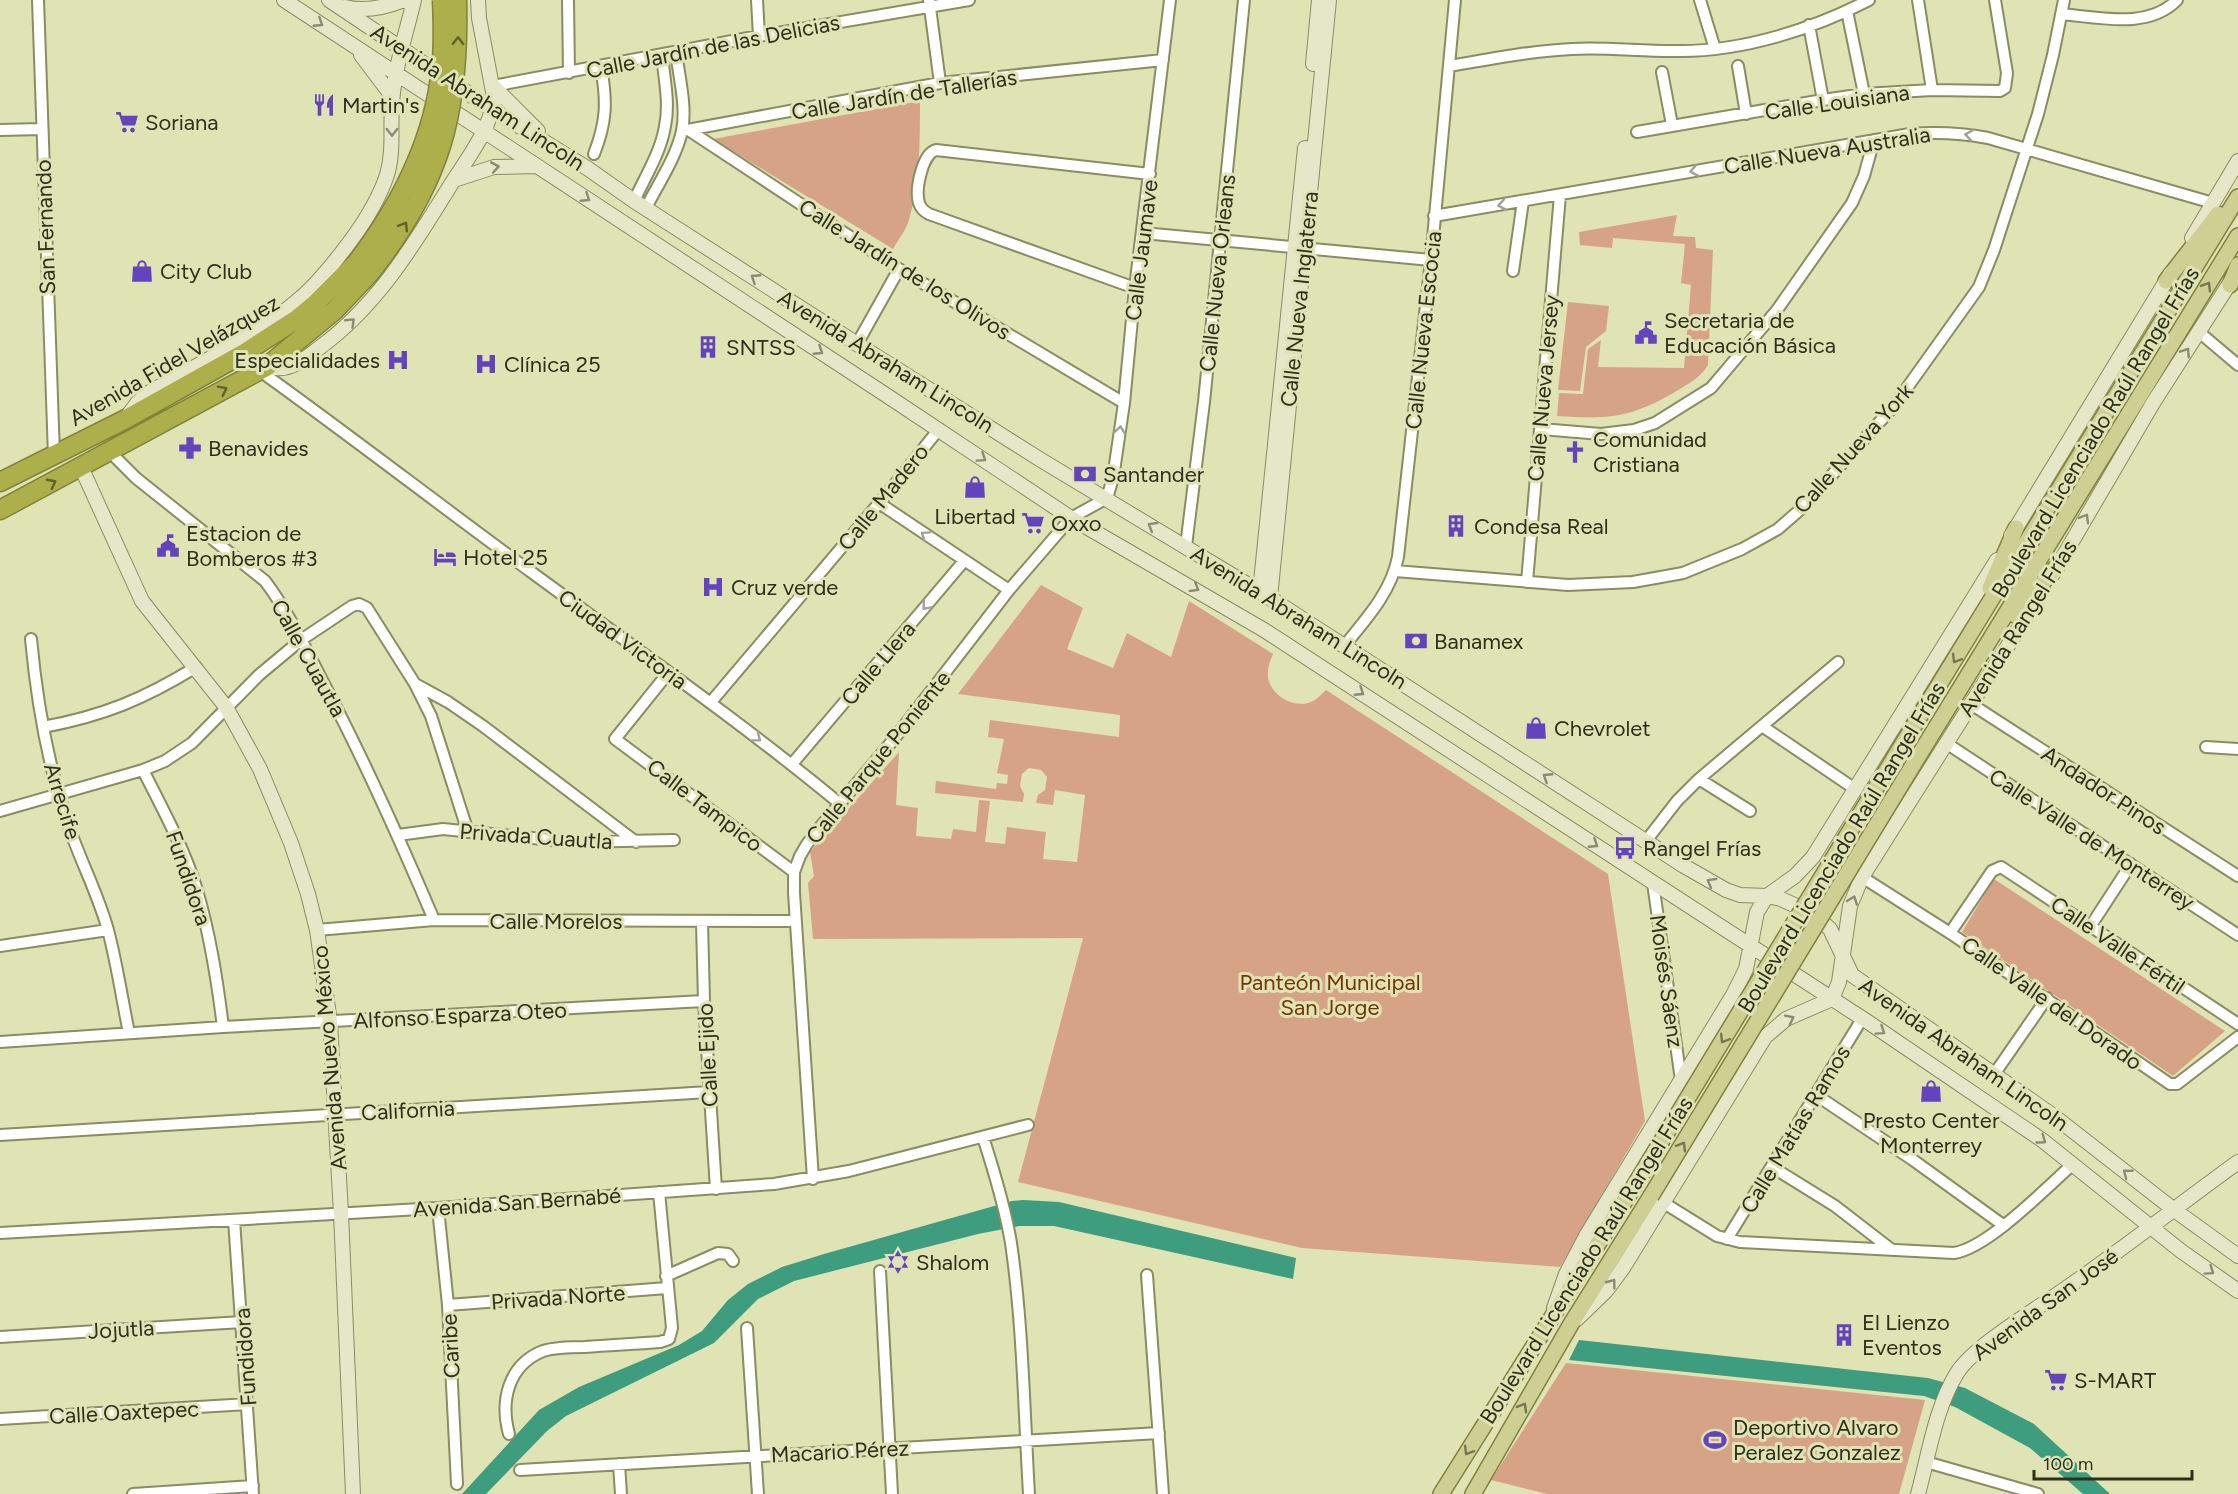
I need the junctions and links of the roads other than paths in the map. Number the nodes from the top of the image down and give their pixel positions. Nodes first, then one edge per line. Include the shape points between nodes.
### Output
1 (38, 0) edge
2 (404, 0) edge
3 (414, 0) edge
4 (442, 0) edge
5 (457, 0) edge
6 (478, 0) edge
7 (568, 0) edge
8 (757, 0) edge
9 (969, 0) edge
10 (1170, 0) edge
11 (1244, 0) edge
12 (1320, 0) edge
13 (1329, 0) edge
14 (1455, 0) edge
15 (1700, 0) edge
16 (1869, 0) edge
17 (1918, 0) edge
18 (1995, 0) edge
19 (2064, 0) edge
20 (2177, 0) edge
21 (288, 1) edge
22 (333, 3) edge
23 (930, 4) edge
24 (1847, 11) junction
25 (2061, 14) junction
26 (1809, 25) junction
27 (759, 36) junction
28 (354, 46) junction
29 (402, 48) junction
30 (1715, 49) junction
31 (676, 52) junction
32 (662, 55) junction
33 (1163, 60) junction
34 (1450, 66) junction
35 (1738, 66) dead end
36 (601, 67) junction
37 (1662, 72) dead end
38 (569, 73) junction
39 (395, 74) junction
40 (940, 83) junction
41 (493, 87) junction
42 (1932, 90) junction
43 (1864, 94) junction
44 (392, 96) junction
45 (1823, 100) junction
46 (682, 102) junction
47 (666, 103) junction
48 (493, 110) junction
49 (1746, 114) junction
50 (1672, 125) junction
51 (41, 129) junction
52 (0, 130) edge
53 (484, 131) junction
54 (686, 131) junction
55 (1637, 132) dead end
56 (1874, 140) junction
57 (549, 143) junction
58 (2026, 150) junction
59 (657, 153) junction
60 (594, 154) dead end
61 (670, 160) junction
62 (2238, 162) edge
63 (537, 166) junction
64 (1150, 174) junction
65 (454, 180) junction
66 (2238, 188) edge
67 (1560, 195) junction
68 (2238, 197) edge
69 (1523, 201) junction
70 (2213, 203) junction
71 (640, 204) junction
72 (1434, 216) junction
73 (1143, 232) junction
74 (2238, 236) edge
75 (1220, 240) junction
76 (1300, 247) junction
77 (1431, 260) junction
78 (2238, 265) edge
79 (364, 267) junction
80 (900, 269) junction
81 (1513, 271) dead end
82 (2238, 271) edge
83 (2166, 281) junction
84 (2230, 285) junction
85 (1135, 288) junction
86 (2199, 332) junction
87 (857, 344) junction
88 (2238, 365) edge
89 (263, 369) junction
90 (1124, 403) junction
91 (126, 419) junction
92 (939, 429) junction
93 (1540, 429) junction
94 (110, 452) junction
95 (54, 455) junction
96 (81, 467) junction
97 (0, 482) edge
98 (1107, 498) junction
99 (879, 503) junction
100 (0, 510) edge
101 (1071, 518) junction
102 (2016, 528) junction
103 (1186, 546) junction
104 (964, 561) junction
105 (2058, 565) junction
106 (1395, 571) junction
107 (1527, 582) junction
108 (1009, 590) junction
109 (1265, 595) junction
110 (31, 639) dead end
111 (301, 640) junction
112 (1968, 640) junction
113 (1346, 645) junction
114 (1987, 646) junction
115 (1838, 662) dead end
116 (196, 667) junction
117 (668, 673) junction
118 (415, 684) junction
119 (711, 702) junction
120 (1971, 704) junction
121 (226, 706) junction
122 (1762, 726) junction
123 (43, 727) junction
124 (1946, 743) junction
125 (2206, 747) dead end
126 (2238, 749) edge
127 (792, 764) junction
128 (143, 770) junction
129 (1700, 779) junction
130 (1855, 789) junction
131 (58, 793) junction
132 (839, 803) junction
133 (1843, 809) junction
134 (0, 811) edge
135 (1750, 811) dead end
136 (468, 832) junction
137 (1890, 833) junction
138 (398, 835) junction
139 (1825, 838) junction
140 (674, 840) dead end
141 (1646, 841) junction
142 (636, 842) junction
143 (2131, 864) junction
144 (794, 872) junction
145 (1865, 872) junction
146 (2238, 876) edge
147 (1653, 883) junction
148 (1767, 896) junction
149 (434, 920) junction
150 (795, 921) junction
151 (702, 922) junction
152 (2090, 927) junction
153 (108, 930) junction
154 (317, 930) junction
155 (1950, 933) junction
156 (2238, 935) edge
157 (0, 946) edge
158 (1752, 946) junction
159 (1844, 957) junction
160 (2047, 998) junction
161 (1832, 999) junction
162 (704, 1001) junction
163 (1862, 1019) junction
164 (330, 1022) junction
165 (2238, 1024) edge
166 (223, 1027) junction
167 (129, 1033) junction
168 (2238, 1037) edge
169 (0, 1042) edge
170 (1684, 1075) junction
171 (1993, 1076) junction
172 (709, 1092) junction
173 (1731, 1092) junction
174 (1816, 1095) junction
175 (1723, 1105) junction
176 (335, 1114) junction
177 (1028, 1125) dead end
178 (0, 1136) edge
179 (983, 1137) junction
180 (2238, 1161) edge
181 (2073, 1164) junction
182 (1772, 1167) junction
183 (813, 1179) junction
184 (716, 1188) junction
185 (659, 1192) junction
186 (1658, 1199) junction
187 (438, 1208) junction
188 (2173, 1209) junction
189 (341, 1213) junction
190 (234, 1220) junction
191 (2003, 1225) junction
192 (2150, 1227) junction
193 (0, 1233) edge
194 (1727, 1239) junction
195 (1892, 1250) junction
196 (2238, 1256) edge
197 (733, 1261) dead end
198 (880, 1272) dead end
199 (1147, 1275) dead end
200 (666, 1276) junction
201 (667, 1288) junction
202 (2238, 1291) edge
203 (448, 1305) junction
204 (1551, 1319) junction
205 (242, 1322) junction
206 (747, 1328) dead end
207 (0, 1336) edge
208 (248, 1404) junction
209 (0, 1419) edge
210 (1159, 1432) junction
211 (509, 1434) dead end
212 (1025, 1441) junction
213 (890, 1449) junction
214 (756, 1456) junction
215 (1926, 1462) junction
216 (619, 1464) junction
217 (520, 1470) dead end
218 (457, 1484) dead end
219 (253, 1490) edge
220 (1479, 1490) edge
221 (133, 1494) edge
222 (353, 1494) edge
223 (621, 1494) edge
224 (758, 1494) edge
225 (892, 1494) edge
226 (1029, 1494) edge
227 (1163, 1494) edge
228 (1441, 1494) edge
229 (1918, 1494) edge
230 (2038, 1494) edge

1 - 51 street, San Fernando
2 - 22 main road via 365,10
3 - 29 main road
4 - 79 highway, bridge via 441,71 427,131 412,171
79 -> 5 highway, bridge via 389,250 418,204 441,150 456,71
6 - 41 main road
7 - 38 street
8 - 27 street
9 - 23 street, Calle Jardín de las Delicias
10 - 33 street, Calle Jaumave
11 - 75 street, Calle Nueva Orleans
12 - 76 main road, Calle Nueva Inglaterra
13 - 76 main road, Calle Nueva Inglaterra
14 - 34 street, Calle Nueva Escocia
15 - 30 street
16 - 24 street
17 - 42 street
18 - 42 street, Calle Louisiana via 2007,73 2003,89
19 - 25 street, Calle Nueva York
20 - 25 street via 2158,13 2137,18
21 -> 28 main road
22 - 29 main road, Avenida Abraham Lincoln
23 - 27 street, Calle Jardín de las Delicias
23 - 40 street
24 - 26 street
24 - 43 street
25 - 58 street, Calle Nueva York
26 - 30 street
26 - 45 street
27 - 31 street, Calle Jardín de las Delicias
28 - 39 main road
28 - 44 main road
29 - 39 main road
29 - 48 main road, Avenida Abraham Lincoln
30 - 34 street via 1555,50
31 - 32 street, Calle Jardín de las Delicias
31 - 46 street
32 - 36 street, Calle Jardín de las Delicias
32 - 47 street
33 - 40 street, Calle Jardín de Tallerías
33 - 64 street, Calle Jaumave
34 - 72 street, Calle Nueva Escocia
35 - 49 street
36 - 38 street, Calle Jardín de las Delicias
36 - 60 street via 605,119
37 - 50 street
38 - 41 street, Calle Jardín de las Delicias
39 - 44 main road
39 - 53 main road
40 - 54 street, Calle Jardín de Tallerías
41 - 48 main road
41 - 57 main road
42 - 43 street, Calle Louisiana
43 - 45 street, Calle Louisiana
44 -> 91 main road via 392,143 386,177 366,218 340,254 298,300 272,321 150,392
45 - 49 street, Calle Louisiana
46 - 47 street
46 - 54 street
47 - 59 street via 665,126
48 - 53 main road
48 - 57 main road, Avenida Abraham Lincoln
49 - 50 street, Calle Louisiana
50 - 55 street, Calle Louisiana
51 - 52 street
51 - 95 street, San Fernando
53 - 63 main road
53 - 65 main road
54 - 61 street
54 - 80 street, Calle Jardín de los Olivos
58 -> 56 street, Calle Nueva Australia via 1952,132
56 -> 67 street, Calle Nueva Australia
56 - 93 street via 1852,203 1777,310 1711,388 1662,419 1634,430 1601,434
57 - 71 main road, Avenida Abraham Lincoln
58 - 70 street, Calle Nueva Australia
58 - 107 street, Calle Nueva York via 1979,287 1894,406 1778,529 1742,549 1683,573 1606,584
59 - 61 street
59 - 71 street
61 - 71 street
62 - 70 main road
65 -> 63 main road via 494,167
63 -> 92 main road
64 - 73 street, Calle Jaumave
64 - 85 street via 941,149 932,151 925,159 919,185 921,208 939,218
89 -> 65 main road via 280,370 297,363 355,318 412,248
66 - 83 main road
67 - 69 street, Calle Nueva Australia
67 - 93 street, Calle Nueva Jersey
68 - 112 main road, Boulevard Licenciado Raúl Rangel Frías
69 -> 72 street, Calle Nueva Australia
69 - 81 street
70 - 83 main road
87 -> 71 main road, Avenida Abraham Lincoln
72 - 77 street, Calle Nueva Escocia
73 - 75 street
73 - 85 street, Calle Jaumave
114 -> 74 main road, Boulevard Licenciado Raúl Rangel Frías
75 - 76 street
75 - 103 street, Calle Nueva Orleans
76 - 77 street
76 - 109 main road, Calle Nueva Inglaterra
77 - 106 street, Calle Nueva Escocia
78 - 84 main road
79 - 89 highway, Avenida Fidel Velázquez via 334,311
79 - 91 highway, Avenida Fidel Velázquez via 297,319 228,363
80 - 87 street
80 - 90 street, Calle Jardín de los Olivos
82 - 84 main road, Avenida Rangel Frías
83 - 102 main road
84 - 86 main road, Avenida Rangel Frías
85 - 90 street, Calle Jaumave
86 - 88 street
105 -> 86 main road, Avenida Rangel Frías
87 - 98 main road, Avenida Abraham Lincoln
94 -> 89 highway, Avenida Fidel Velázquez
89 - 117 street, Ciudad Victoria
98 -> 90 street, Calle Jaumave
91 - 95 highway, Avenida Fidel Velázquez
92 - 99 street, Calle Madero
92 -> 101 main road
93 - 107 street, Calle Nueva Jersey
94 - 96 highway, Avenida Fidel Velázquez
94 - 111 street, Calle Cuautla via 136,478 265,581
95 - 97 highway, Avenida Fidel Velázquez
100 -> 96 highway, Avenida Fidel Velázquez
96 - 116 main road, Avenida Nuevo México via 142,601
98 - 101 street
103 -> 98 main road, Avenida Abraham Lincoln
104 -> 99 street
99 - 119 street, Calle Madero
101 - 108 street, Calle Parque Poniente
101 -> 147 main road via 1264,630
102 - 112 main road
102 - 130 main road
103 - 109 main road, Avenida Abraham Lincoln
104 - 108 street
104 -> 127 street, Calle Llera
105 - 114 main road
105 - 120 main road, Avenida Rangel Frías
106 - 107 street, Calle Nueva York
106 - 113 street, Calle Nueva Escocia
108 - 132 street, Calle Parque Poniente via 894,739
109 - 113 main road, Avenida Abraham Lincoln
110 - 123 street, Arrecife
111 - 118 street via 359,604 367,608
111 - 121 street
111 - 138 street, Calle Cuautla
112 -> 204 main road, Boulevard Licenciado Raúl Rangel Frías, bridge
141 -> 113 main road, Avenida Abraham Lincoln
186 -> 114 main road, Boulevard Licenciado Raúl Rangel Frías, bridge
115 - 122 street
116 - 121 main road, Avenida Nuevo México
116 - 123 street via 106,713
117 - 119 street, Ciudad Victoria
117 - 144 street, Calle Tampico via 615,739
118 - 136 street via 431,716
118 - 142 street via 483,726
119 -> 127 street, Ciudad Victoria
120 - 124 main road, Avenida Rangel Frías
120 - 146 street, Andador Pinos
121 - 128 street via 192,743
121 - 154 main road, Avenida Nuevo México via 277,807
122 - 129 street
122 - 130 street
123 - 131 street, Arrecife
124 - 137 main road, Avenida Rangel Frías
124 - 143 street, Calle Valle de Monterrey
125 - 126 street
127 - 132 street, Ciudad Victoria
128 - 131 street
128 - 166 street, Fundidora via 196,885 216,970
129 - 135 street
129 - 141 street
130 - 133 main road
131 - 134 street
131 - 153 street, Arrecife
132 - 144 street, Calle Parque Poniente via 807,844
133 - 137 main road via 1848,834 1862,844
133 - 139 main road
136 - 138 street, Privada Cuautla via 429,830
136 - 142 street, Privada Cuautla via 572,842
137 - 145 main road, Avenida Rangel Frías
138 - 149 street, Calle Cuautla
139 - 145 main road via 1838,838 1862,850
139 - 148 main road via 1805,867
140 - 142 street, Privada Cuautla
148 -> 141 main road, Avenida Abraham Lincoln via 1726,890
143 - 152 street
143 - 156 street, Calle Valle de Monterrey
144 - 150 street, Calle Parque Poniente
145 - 155 street, Calle Valle del Dorado
159 -> 145 main road, Avenida Rangel Frías via 1850,906
147 - 158 main road
147 - 170 street, Moisés Sáenz
148 - 158 main road via 1757,912
148 - 159 main road, Avenida Abraham Lincoln via 1792,902 1812,913 1830,929
149 - 151 street, Calle Morelos
149 - 154 street, Calle Morelos
150 - 151 street, Calle Morelos
150 - 183 street, Calle Parque Poniente
151 - 162 street, Calle Ejido
152 - 155 street, Calle Valle Fértil via 1997,867
152 - 165 street, Calle Valle Fértil
153 - 157 street
153 - 167 street, Arrecife
154 - 164 main road, Avenida Nuevo México
155 - 160 street, Calle Valle del Dorado
158 - 161 main road
158 - 170 main road via 1733,995
159 - 161 main road, Avenida Rangel Frías
159 - 171 main road, Avenida Abraham Lincoln via 1852,975
160 - 168 street, Calle Valle del Dorado via 2170,1084 2177,1084
160 - 171 street
161 - 163 main road
173 -> 161 main road via 1765,1038 1786,1019
162 - 164 street, Alfonso Esparza Oteo
162 - 172 street, Calle Ejido
163 - 174 street, Calle Matías Ramos
163 -> 181 main road
164 - 166 street, Alfonso Esparza Oteo
164 - 176 main road, Avenida Nuevo México
166 - 167 street, Alfonso Esparza Oteo
167 - 169 street, Alfonso Esparza Oteo
170 - 173 main road via 1698,1067 1717,1070 1729,1083
170 - 175 main road via 1688,1091 1713,1105
170 - 204 main road via 1586,1236 1556,1298
188 -> 171 main road, Avenida Abraham Lincoln via 2055,1117
172 - 176 street, California
172 - 184 street, Calle Ejido
173 - 175 main road
174 - 182 street, Calle Matías Ramos
174 - 191 street
175 - 186 main road
176 - 178 street, California
176 - 189 main road, Avenida Nuevo México
177 - 179 street, Avenida San Bernabé
179 - 183 street, Avenida San Bernabé
179 - 212 street via 1007,1226 1018,1318
180 - 188 main road, Avenida San José
181 - 191 street
181 - 192 main road
182 - 194 street, Calle Matías Ramos
182 - 195 street via 1835,1206
183 - 184 street, Avenida San Bernabé
184 - 185 street, Avenida San Bernabé
185 - 187 street, Avenida San Bernabé
185 - 200 street
186 - 194 street
220 -> 186 main road, Boulevard Licenciado Raúl Rangel Frías via 1571,1324
187 - 189 street, Avenida San Bernabé
187 - 203 street, Caribe
188 - 192 main road, Avenida San José
188 - 196 main road, Avenida Abraham Lincoln
189 - 190 street, Avenida San Bernabé
189 - 222 main road, Avenida Nuevo México
190 - 193 street, Avenida San Bernabé
190 - 205 street, Fundidora
191 - 195 street via 1961,1252
192 -> 202 main road
192 - 215 main road, Avenida San José via 1982,1348 1958,1371 1943,1402
194 - 195 street
197 - 200 street via 728,1254 718,1253
198 - 213 street
199 - 210 street
200 - 201 street
201 - 203 street, Privada Norte
201 - 211 street via 672,1328 669,1339 559,1348 537,1354 524,1365 508,1387 505,1409
203 - 218 street, Caribe
204 -> 228 main road, Boulevard Licenciado Raúl Rangel Frías
205 - 207 street, Jojutla
205 - 208 street, Fundidora
206 - 214 street
208 - 209 street, Calle Oaxtepec
208 - 219 street, Fundidora
210 - 212 street, Macario Pérez
210 - 227 street
212 - 213 street, Macario Pérez
212 - 226 street
213 - 214 street, Macario Pérez
213 - 225 street
214 - 216 street, Macario Pérez
214 - 224 street
215 - 229 main road, Avenida San José
215 - 230 street
216 - 217 street, Macario Pérez
216 - 223 street
219 - 221 street

